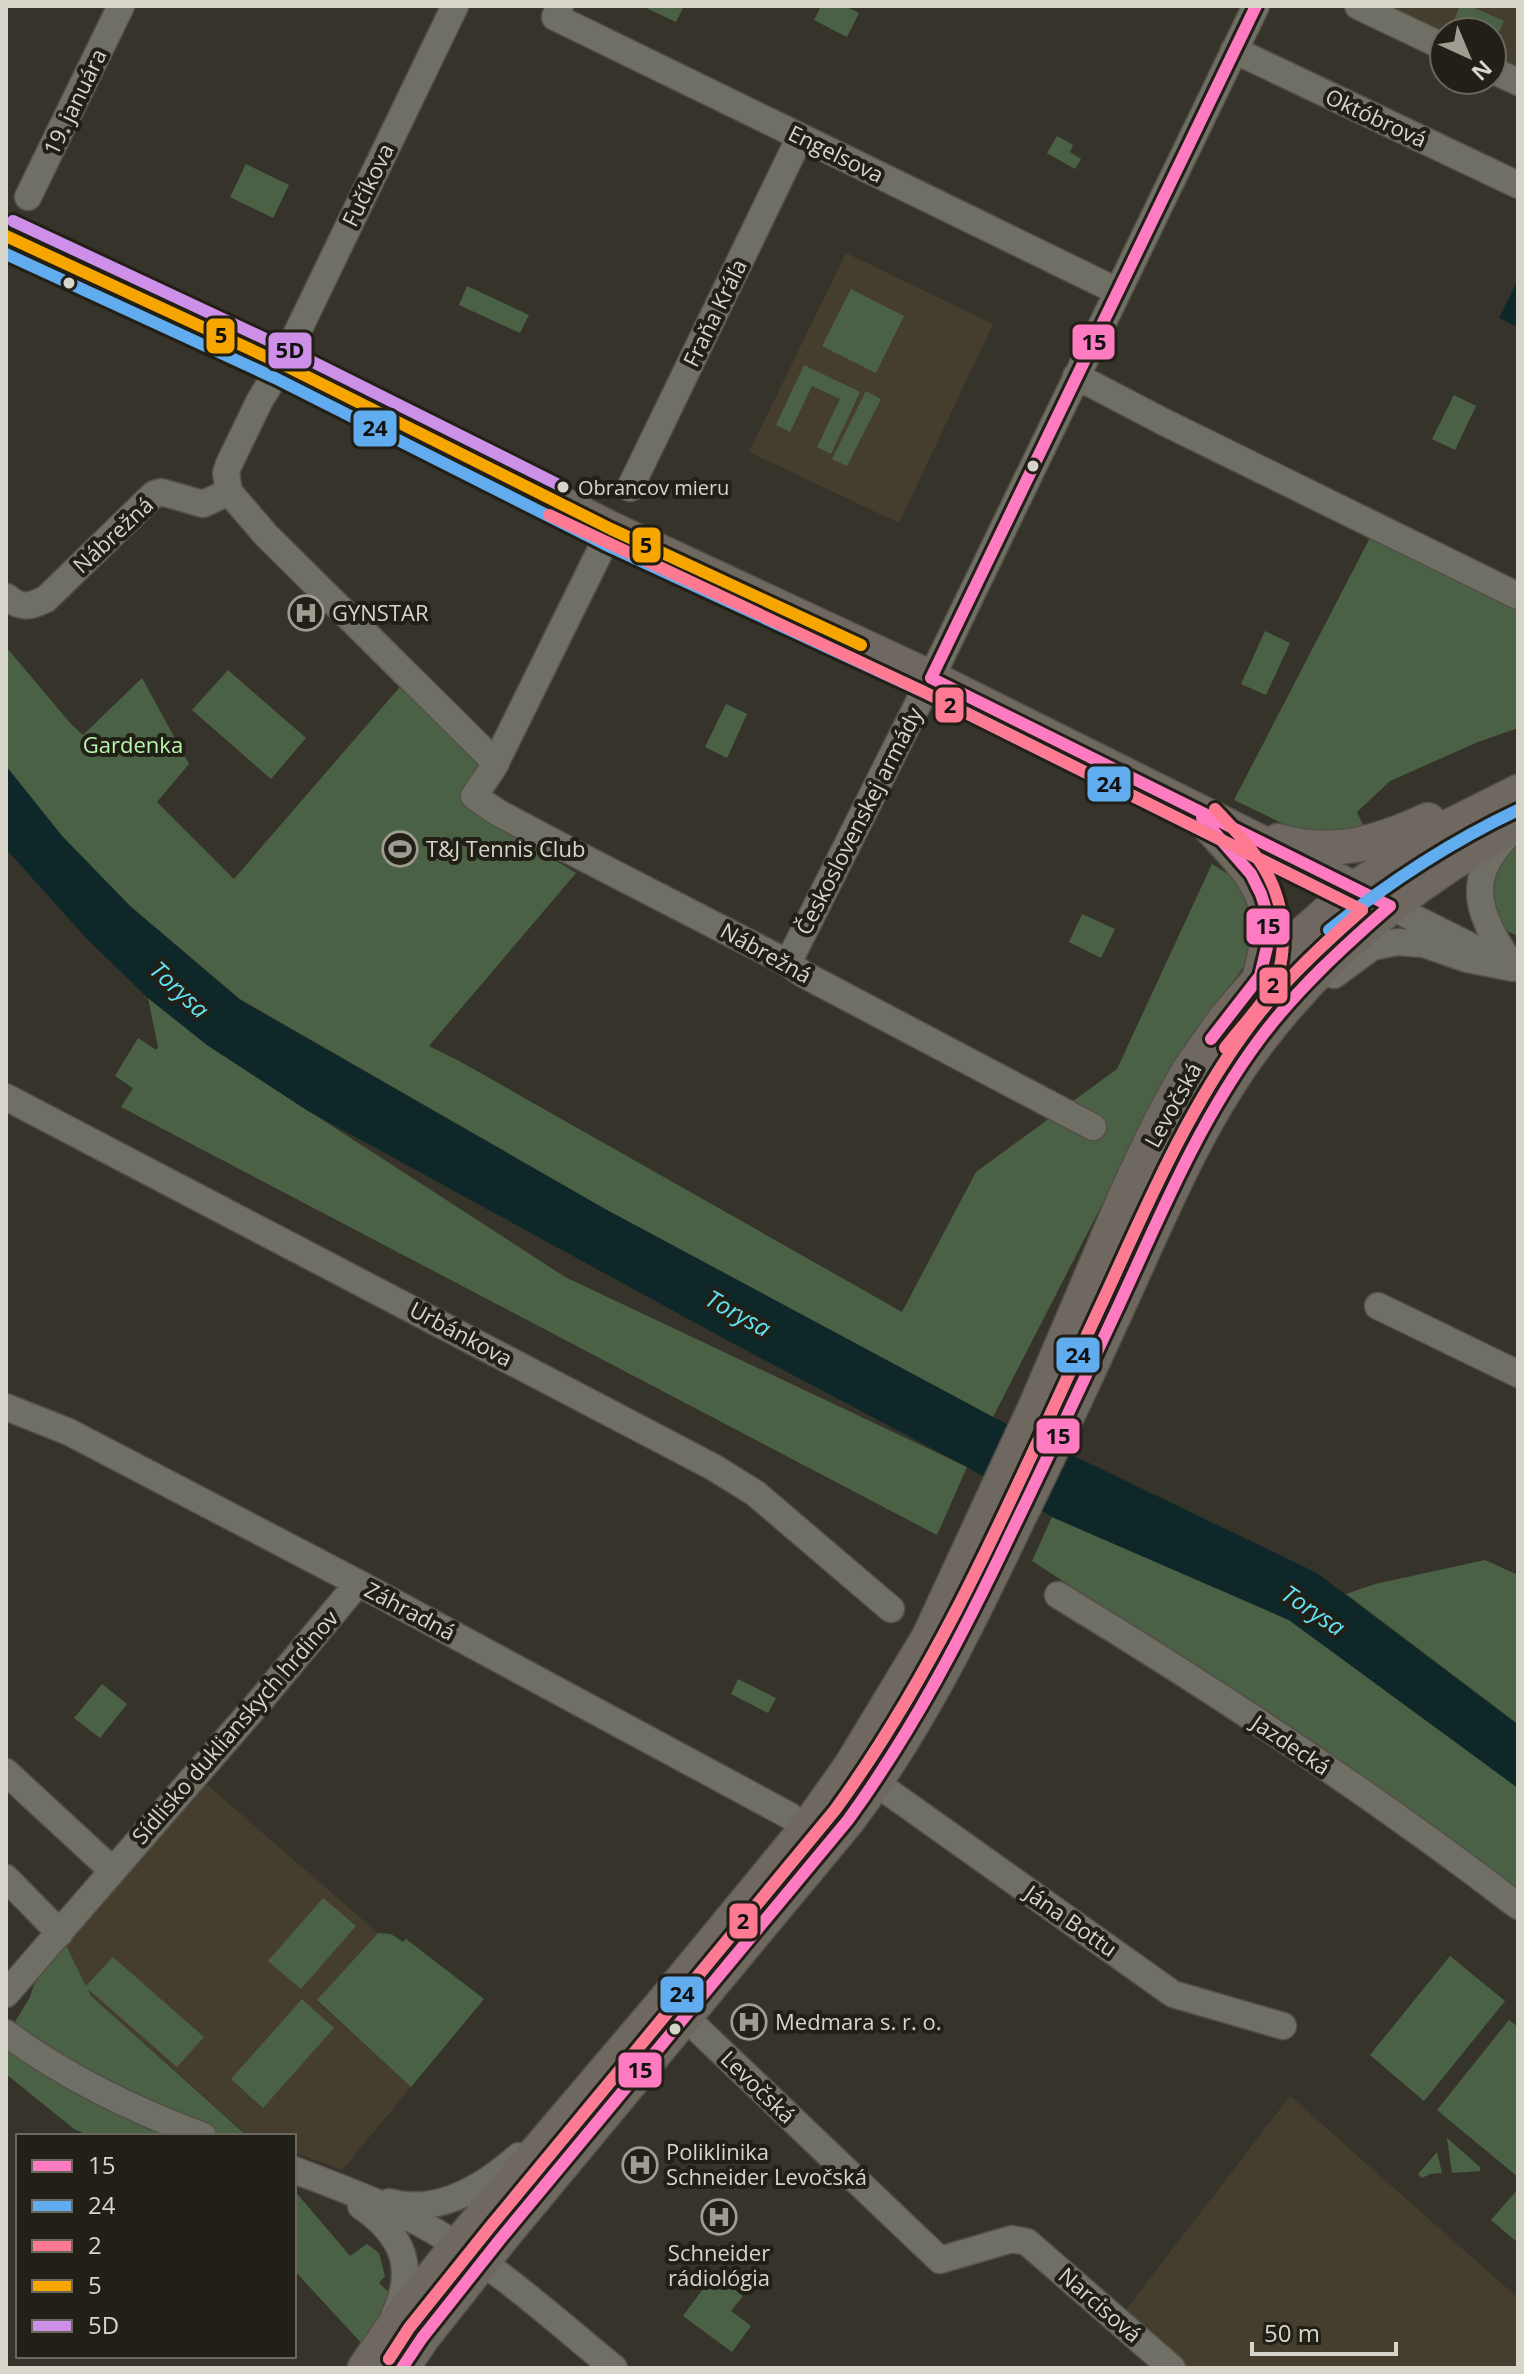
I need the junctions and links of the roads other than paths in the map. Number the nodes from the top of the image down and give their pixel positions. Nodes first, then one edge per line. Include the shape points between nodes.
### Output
1 (121, 6) edge
2 (455, 6) edge
3 (1256, 6) edge
4 (1358, 6) edge
5 (557, 12) edge
6 (1428, 39) edge
7 (1234, 50) junction
8 (800, 137) junction
9 (1518, 185) edge
10 (28, 197) dead end
11 (6, 236) edge
12 (1117, 291) junction
13 (282, 364) junction
14 (1076, 376) junction
15 (630, 488) dead end
16 (229, 492) junction
17 (611, 529) junction
18 (1518, 596) edge
19 (7, 597) edge
20 (931, 678) junction
21 (496, 763) junction
22 (1518, 791) edge
23 (1195, 810) junction
24 (1518, 826) edge
25 (1354, 889) junction
26 (1390, 906) junction
27 (788, 963) junction
28 (1515, 970) edge
29 (1260, 976) junction
30 (6, 1097) edge
31 (1211, 1112) junction
32 (1093, 1127) dead end
33 (1378, 1306) dead end
34 (1518, 1374) edge
35 (6, 1407) edge
36 (1050, 1414) junction
37 (999, 1524) junction
38 (358, 1583) junction
39 (1058, 1595) dead end
40 (891, 1609) dead end
41 (6, 1772) edge
42 (876, 1783) junction
43 (807, 1828) junction
44 (112, 1870) junction
45 (6, 1878) edge
46 (1518, 1906) edge
47 (60, 1933) junction
48 (6, 1994) edge
49 (685, 2017) junction
50 (1283, 2026) dead end
51 (6, 2033) edge
52 (574, 2107) junction
53 (198, 2134) edge
54 (296, 2171) edge
55 (332, 2185) junction
56 (1027, 2242) joint
57 (469, 2254) junction
58 (382, 2362) edge
59 (614, 2368) edge
60 (1172, 2368) edge

1 - 10 street, 19. januára
2 - 13 street, Fučíkova
3 - 7 street, Československej armády
4 - 6 street
5 - 8 street, Engelsova
7 - 9 street, Októbrová
7 - 12 street, Československej armády
8 - 12 street, Engelsova
8 - 15 street, Fraňa Kráľa
11 - 13 main road
12 - 14 street, Československej armády
13 - 16 street via 229,464
13 - 17 main road
14 - 18 street
14 - 20 street, Československej armády
16 - 19 street, Nábrežná via 203,504 154,494 46,599 22,607
16 - 21 street
17 - 20 main road
17 - 21 street, Nábrežná
20 - 23 main road
20 - 27 street, Československej armády
21 - 27 street, Nábrežná via 474,796 497,812
22 - 23 main road via 1469,802 1376,842 1315,848 1291,845
22 - 25 main road, Levočská via 1442,830
23 - 25 main road
23 - 29 main road via 1251,874 1261,894 1268,916
24 - 26 main road, Levočská via 1443,868
24 - 28 street via 1493,850 1481,873 1480,889 1487,927
25 - 26 main road
25 - 29 main road, Levočská
26 - 28 street
26 - 31 main road, Levočská via 1326,963 1282,1012
27 - 32 street, Nábrežná
28 - 31 street via 1424,944 1372,947 1328,980
29 - 36 main road, Levočská via 1188,1072 1159,1125 1130,1186
30 - 40 street, Urbánkova via 713,1467 755,1493
31 - 36 main road, Levočská
33 - 34 street
35 - 38 street, Záhradná via 69,1432
36 - 37 main road
37 - 42 main road via 965,1631
37 - 43 main road via 851,1766
38 - 43 street, Záhradná
38 - 44 street, Sídlisko duklianskych hrdinov
39 - 46 street, Jazdecká via 1387,1809
41 - 44 street
42 - 49 main road
42 - 50 street, Jána Bottu via 1173,1994
43 - 52 main road
44 - 47 street, Sídlisko duklianskych hrdinov
45 - 47 street
47 - 48 street, Sídlisko duklianskych hrdinov
49 - 56 street, Levočská via 940,2260 1012,2239
49 - 57 main road
51 - 53 street via 78,2081
52 - 55 street via 502,2172 456,2198 432,2205 395,2204
52 - 57 main road
54 - 55 street
55 - 57 street via 415,2221
55 - 58 street via 378,2218 396,2239 404,2262 405,2286
56 - 60 street, Narcisová
57 - 58 main road via 422,2338
57 - 59 street

